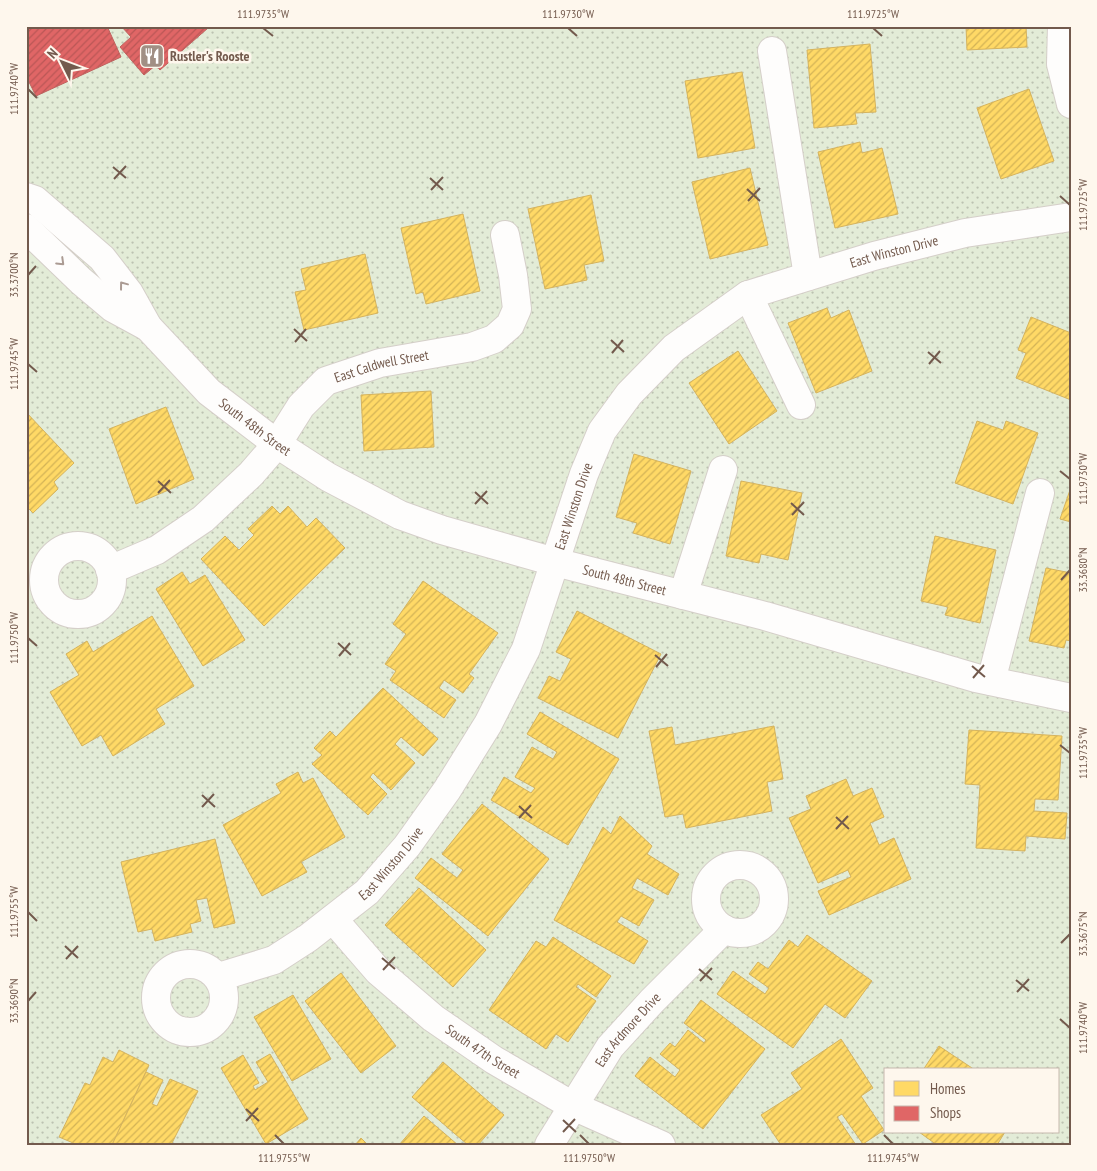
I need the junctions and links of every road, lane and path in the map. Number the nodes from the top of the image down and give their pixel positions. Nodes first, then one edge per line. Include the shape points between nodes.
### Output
1 (1062, 26) edge
2 (772, 51) dead end
3 (1071, 104) edge
4 (26, 197) edge
5 (1071, 217) edge
6 (26, 228) edge
7 (505, 235) dead end
8 (808, 276) junction
9 (748, 295) junction
10 (148, 327) junction
11 (801, 405) dead end
12 (277, 444) junction
13 (723, 470) dead end
14 (1040, 493) dead end
15 (555, 562) junction
16 (110, 570) dead end
17 (683, 595) junction
18 (990, 681) junction
19 (1071, 698) edge
20 (333, 919) junction
21 (724, 929) dead end
22 (218, 977) dead end
23 (572, 1106) junction
24 (549, 1145) edge
25 (661, 1145) edge

1 - 3 street via 1061,64
2 - 8 street
10 -> 4 street, South 48th Street via 129,293 102,258 35,200
5 - 8 street, East Winston Drive via 965,233
6 -> 10 street, South 48th Street via 113,308
7 - 12 street, East Caldwell Street via 517,309 510,325 494,338 472,347 380,363 326,381 301,406
8 - 9 street, East Winston Drive
9 - 11 street
9 - 15 street, East Winston Drive via 674,348 629,394 602,431
10 - 12 street, South 48th Street via 209,392
12 - 15 street, South 48th Street via 328,477 400,515
12 - 16 street, East Caldwell Street via 252,474 203,519 157,550
13 - 17 street
14 - 18 street
15 - 17 street, South 48th Street
15 - 20 street, East Winston Drive via 526,649 488,724 447,790 407,846 367,892
17 - 18 street, South 48th Street
18 - 19 street, South 48th Street
20 - 22 street, East Winston Drive via 274,960
20 - 23 street, South 47th Street via 378,971 433,1018 494,1060
21 - 23 street, East Ardmore Drive via 610,1047
23 - 24 street, East Ardmore Drive
23 - 25 street, South 47th Street

